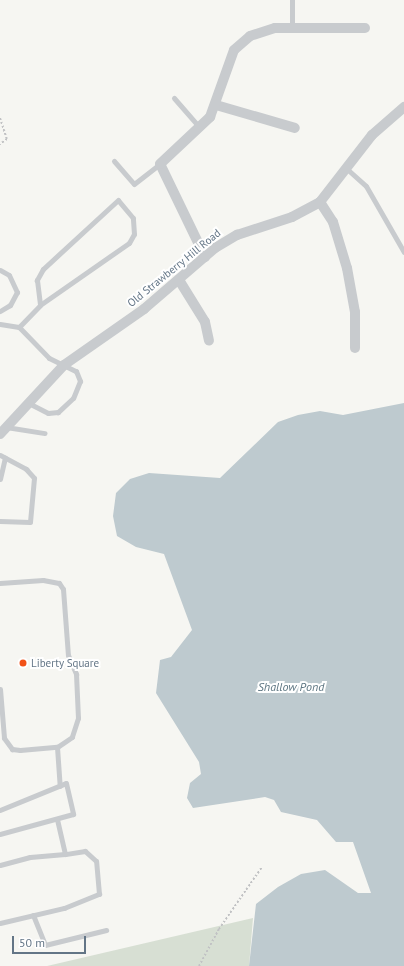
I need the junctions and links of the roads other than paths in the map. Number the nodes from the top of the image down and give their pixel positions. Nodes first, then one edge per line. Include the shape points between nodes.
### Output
1 (292, 0) edge
2 (292, 28) junction
3 (365, 28) dead end
4 (174, 98) dead end
5 (216, 105) junction
6 (404, 107) edge
7 (200, 128) junction
8 (295, 128) dead end
9 (114, 161) dead end
10 (160, 164) junction
11 (347, 169) junction
12 (320, 202) junction
13 (404, 252) edge
14 (205, 257) junction
15 (0, 270) edge
16 (179, 280) junction
17 (40, 305) junction
18 (0, 311) edge
19 (0, 324) edge
20 (19, 327) junction
21 (209, 341) dead end
22 (355, 348) dead end
23 (64, 365) junction
24 (28, 403) junction
25 (3, 430) edge
26 (45, 433) dead end
27 (2, 457) edge
28 (0, 479) edge
29 (0, 521) edge
30 (0, 583) edge
31 (0, 689) edge
32 (57, 748) junction
33 (60, 786) junction
34 (0, 810) edge
35 (57, 818) junction
36 (0, 834) edge
37 (65, 854) junction
38 (0, 865) edge
39 (33, 914) junction
40 (0, 923) edge
41 (106, 930) dead end

1 - 2 lane
2 - 3 street
2 - 5 street via 260,32 241,42 226,66
4 - 7 lane
5 - 7 street
5 - 8 street
6 - 11 street, Old Strawberry Hill Road via 372,135
7 - 10 street
9 - 10 lane via 134,184
10 - 14 street
11 - 12 street, Old Strawberry Hill Road
11 - 13 lane via 366,186
12 - 14 street, Old Strawberry Hill Road via 292,217 237,235
12 - 22 street via 333,222 347,268 355,312
14 - 16 street, Old Strawberry Hill Road
15 - 18 lane via 9,275 17,292 10,304
16 - 21 street via 205,322
16 - 23 street, Old Strawberry Hill Road
17 - 17 lane via 132,238 134,218 118,200 43,269 37,280
17 - 20 lane
19 - 20 lane
20 - 23 lane via 49,358
23 - 24 street, Old Strawberry Hill Road
23 - 24 lane via 78,375 79,386 73,398 53,414
24 - 25 street, Old Strawberry Hill Road
25 - 26 lane
27 - 28 lane
27 - 29 lane via 32,474 32,518 27,523
30 - 32 lane via 43,580 59,583 63,588 68,655 76,674 78,718 72,737
31 - 32 lane via 2,732 8,745 20,750
32 - 33 lane
33 - 34 lane
33 - 35 lane via 66,784 73,814
35 - 36 lane
35 - 37 lane
37 - 38 lane via 30,857
37 - 39 lane via 85,851 92,855 100,881 99,894 93,899
39 - 40 lane
39 - 41 lane via 45,945

